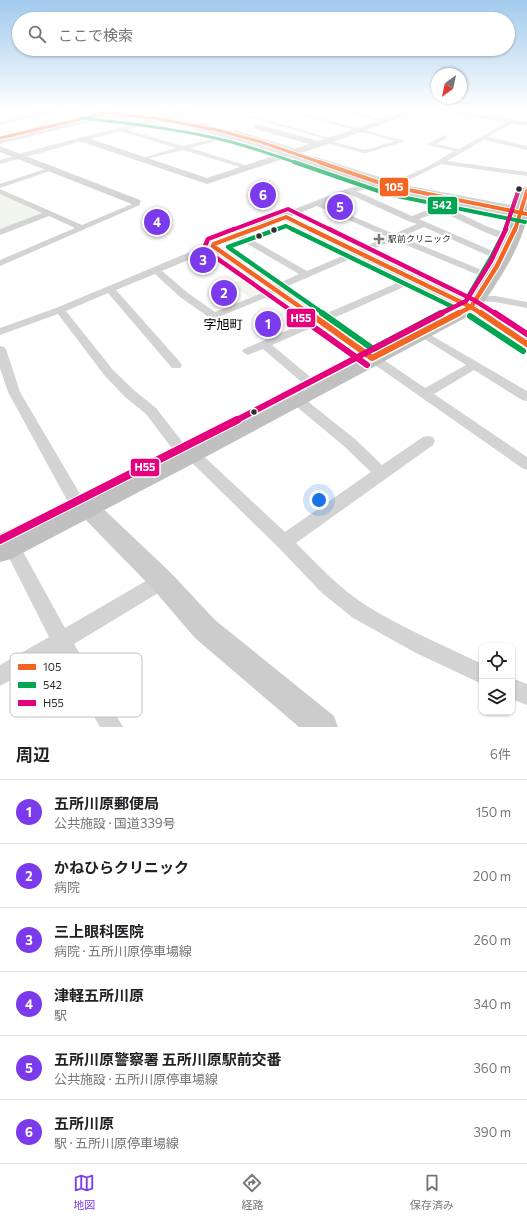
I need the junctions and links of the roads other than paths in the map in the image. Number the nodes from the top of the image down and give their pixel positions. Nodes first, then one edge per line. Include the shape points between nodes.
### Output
1 (48, 144) edge
2 (62, 144) edge
3 (97, 144) edge
4 (170, 144) edge
5 (199, 144) edge
6 (250, 144) edge
7 (267, 144) edge
8 (276, 144) edge
9 (319, 144) edge
10 (333, 144) edge
11 (392, 144) edge
12 (430, 144) edge
13 (473, 144) edge
14 (509, 144) edge
15 (184, 148) junction
16 (527, 148) edge
17 (0, 149) edge
18 (299, 151) junction
19 (460, 151) junction
20 (16, 155) junction
21 (286, 156) junction
22 (0, 158) edge
23 (144, 159) junction
24 (0, 162) edge
25 (440, 162) junction
26 (249, 168) junction
27 (52, 169) junction
28 (527, 174) edge
29 (0, 186) edge
30 (377, 186) junction
31 (0, 191) edge
32 (349, 191) junction
33 (527, 191) edge
34 (136, 202) joint
35 (318, 204) junction
36 (49, 213) junction
37 (519, 213) edge
38 (286, 217) junction
39 (411, 219) junction
40 (424, 224) junction
41 (82, 228) junction
42 (0, 232) edge
43 (238, 235) junction
44 (394, 237) junction
45 (511, 238) junction
46 (213, 246) junction
47 (360, 252) junction
48 (501, 258) junction
49 (0, 263) edge
50 (156, 270) junction
51 (307, 275) junction
52 (491, 277) junction
53 (414, 278) junction
54 (273, 289) junction
55 (110, 290) junction
56 (474, 303) junction
57 (527, 305) edge
58 (60, 310) junction
59 (318, 320) junction
60 (0, 332) edge
61 (422, 333) junction
62 (264, 344) junction
63 (527, 344) edge
64 (0, 348) edge
65 (248, 351) dead end
66 (372, 358) junction
67 (176, 365) dead end
68 (474, 365) junction
69 (306, 393) junction
70 (424, 394) junction
71 (527, 397) edge
72 (428, 441) dead end
73 (188, 454) junction
74 (527, 464) edge
75 (381, 473) junction
76 (86, 506) junction
77 (284, 542) junction
78 (5, 546) edge
79 (162, 581) junction
80 (61, 642) junction
81 (41, 653) edge
82 (68, 653) edge
83 (10, 670) edge
84 (479, 673) edge
85 (0, 676) edge
86 (515, 689) edge
87 (527, 695) edge
88 (106, 717) edge
89 (112, 727) edge
90 (323, 727) edge

1 - 20 street
2 - 20 street
3 - 23 street
4 - 15 street
5 - 15 street
6 - 21 street
7 - 37 street, bridge via 389,186
8 - 18 street
9 - 18 street
10 - 11 street via 365,152
12 - 19 street
13 - 19 street
14 - 16 street
15 - 23 street
15 - 26 street
17 - 20 street
18 - 21 street
19 - 25 street
20 - 22 street
20 - 24 street
20 - 27 street
21 - 26 street
23 - 26 street via 207,181
25 - 28 street
25 - 30 street via 396,182
27 - 29 street
27 - 34 street
30 - 32 street
30 - 37 street via 437,201 510,214
31 - 36 street
32 - 35 street
32 - 39 street
33 - 37 highway
34 - 41 street via 136,205
35 - 38 street
35 - 44 street
36 - 41 street
36 - 42 street
37 - 45 highway
38 - 43 street
38 - 47 street
39 - 40 street
39 - 45 street via 441,208
40 - 44 street
40 - 48 street
41 - 49 street
43 - 46 street
43 - 51 street
44 - 47 street
44 - 52 street
45 - 48 highway
46 - 50 street
46 - 54 street
47 - 51 street
47 - 53 street
48 - 52 highway
50 - 54 street via 184,295 214,316
50 - 55 street
51 - 54 street
52 - 56 highway
53 - 56 street
53 - 59 street
54 - 59 street
55 - 58 street
55 - 67 street
56 - 57 street via 495,299
56 - 61 highway
56 - 63 street
58 - 60 street
58 - 73 street via 109,373 151,411
59 - 62 street
59 - 66 street
61 - 66 highway
61 - 68 street
62 - 65 street
62 - 69 street
64 - 76 street via 14,392 74,498
66 - 69 highway
66 - 70 street
68 - 70 street
68 - 71 street
69 - 73 highway
69 - 75 street via 350,443
70 - 74 street
72 - 75 street
73 - 76 highway
73 - 77 street
75 - 77 street
76 - 78 highway
76 - 79 street
77 - 84 street via 328,587 360,612
78 - 80 street
79 - 80 street
79 - 90 street via 205,628
80 - 81 street
80 - 82 street
83 - 85 street
86 - 87 street
88 - 89 street

